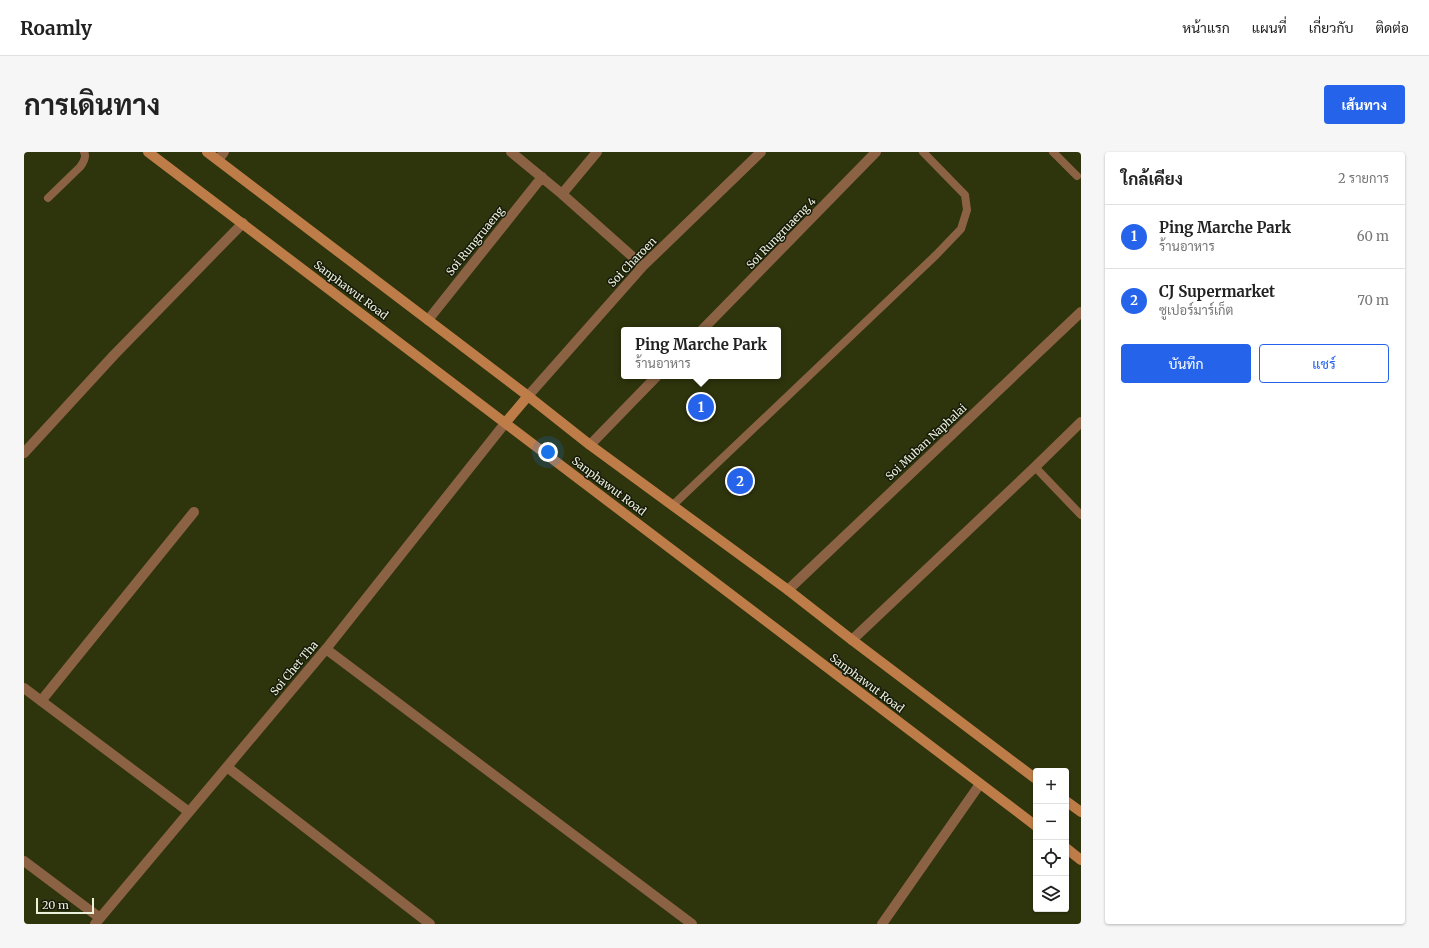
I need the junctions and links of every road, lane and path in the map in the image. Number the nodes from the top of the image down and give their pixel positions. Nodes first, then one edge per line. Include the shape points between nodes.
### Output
1 (84, 152) edge
2 (148, 152) edge
3 (207, 152) edge
4 (511, 152) edge
5 (597, 152) edge
6 (761, 152) edge
7 (876, 152) edge
8 (923, 152) edge
9 (1053, 152) edge
10 (221, 156) edge
11 (1077, 176) dead end
12 (542, 177) junction
13 (562, 194) junction
14 (48, 198) dead end
15 (243, 224) junction
16 (643, 266) junction
17 (1081, 312) edge
18 (428, 320) junction
19 (705, 327) edge
20 (654, 379) edge
21 (528, 396) junction
22 (506, 422) junction
23 (1081, 422) edge
24 (590, 445) junction
25 (24, 453) edge
26 (1035, 467) junction
27 (673, 505) junction
28 (194, 512) dead end
29 (1081, 515) edge
30 (788, 590) junction
31 (852, 640) junction
32 (326, 649) junction
33 (24, 688) edge
34 (41, 701) junction
35 (227, 767) junction
36 (1033, 777) edge
37 (980, 784) junction
38 (1069, 803) edge
39 (189, 812) junction
40 (1081, 812) edge
41 (1033, 824) edge
42 (1069, 850) edge
43 (1081, 860) edge
44 (24, 861) edge
45 (98, 921) edge
46 (430, 924) edge
47 (692, 924) edge
48 (882, 924) edge

1 - 14 lane via 84,162
2 - 15 main road, Sanphawut Road
3 - 10 main road, Sanphawut Road
4 - 12 street
5 - 13 street
6 - 16 street, Soi Charoen
7 - 19 street, Soi Rungruaeng 4
8 - 27 lane via 965,195 967,210 960,229
9 - 11 lane
10 - 18 main road, Sanphawut Road
12 - 13 street
12 - 18 street, Soi Rungruaeng
13 - 16 street
15 - 22 main road, Sanphawut Road
15 - 25 street via 114,355
16 - 21 street, Soi Charoen
17 - 30 street, Soi Muban Naphalai
18 - 21 main road, Sanphawut Road
20 - 24 street
21 - 22 main road
21 - 24 main road, Sanphawut Road
22 - 32 street, Soi Chet Tha
22 - 37 main road, Sanphawut Road
23 - 26 street
24 - 27 main road, Sanphawut Road
26 - 29 lane
26 - 31 street
27 - 30 main road, Sanphawut Road
28 - 34 street
30 - 31 main road, Sanphawut Road
31 - 36 main road, Sanphawut Road
32 - 35 street, Soi Chet Tha
32 - 47 street
33 - 34 street
34 - 39 street
35 - 39 street, Soi Chet Tha
35 - 46 street
37 - 41 main road, Sanphawut Road
37 - 48 street
38 - 40 main road
39 - 45 street, Soi Chet Tha
42 - 43 main road
44 - 45 street

